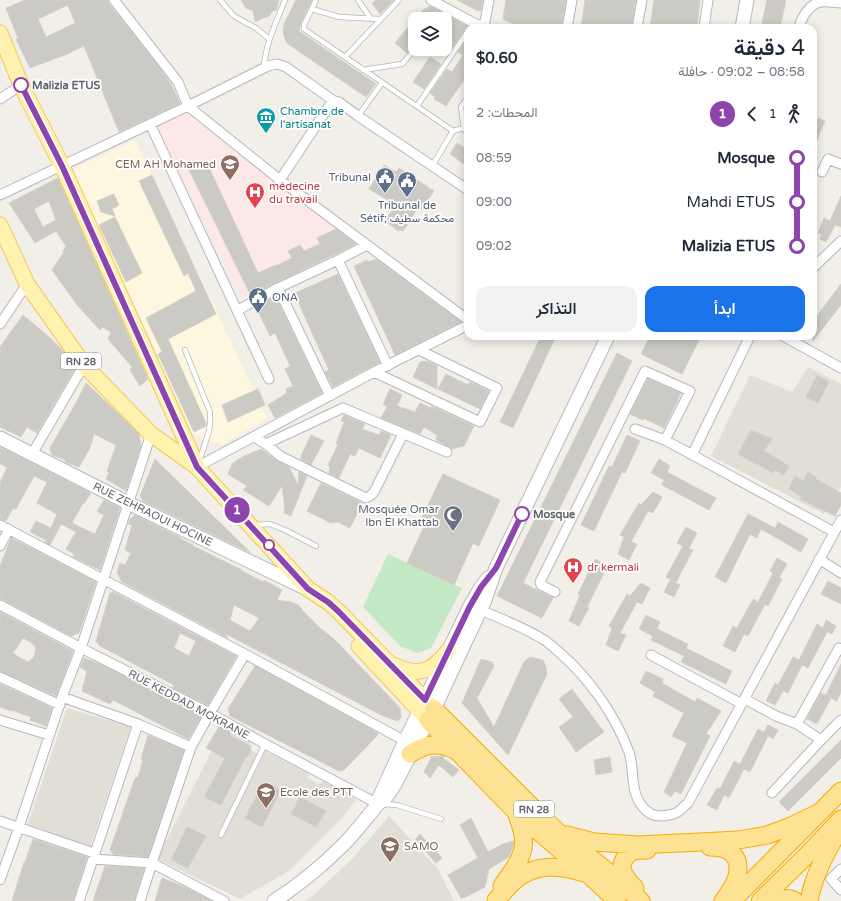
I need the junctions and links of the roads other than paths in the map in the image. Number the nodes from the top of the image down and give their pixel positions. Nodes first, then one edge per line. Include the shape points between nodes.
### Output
1 (114, 0) edge
2 (220, 0) edge
3 (285, 0) edge
4 (316, 0) edge
5 (358, 0) edge
6 (399, 0) edge
7 (431, 0) edge
8 (489, 0) edge
9 (572, 0) edge
10 (642, 0) edge
11 (708, 0) edge
12 (746, 0) edge
13 (841, 3) edge
14 (312, 8) junction
15 (371, 19) junction
16 (380, 19) junction
17 (470, 24) edge
18 (486, 24) edge
19 (568, 24) edge
20 (638, 24) edge
21 (705, 24) edge
22 (743, 24) edge
23 (800, 24) edge
24 (0, 33) edge
25 (464, 37) edge
26 (269, 39) junction
27 (409, 56) edge
28 (345, 57) junction
29 (264, 67) junction
30 (363, 70) junction
31 (382, 83) junction
32 (21, 85) junction
33 (0, 99) edge
34 (334, 101) junction
35 (464, 103) edge
36 (188, 106) junction
37 (417, 106) junction
38 (358, 116) junction
39 (150, 124) junction
40 (464, 128) joint
41 (453, 130) junction
42 (841, 164) edge
43 (62, 166) junction
44 (432, 166) junction
45 (822, 172) dead end
46 (280, 180) junction
47 (464, 187) edge
48 (0, 195) edge
49 (2, 234) edge
50 (841, 241) edge
51 (368, 245) junction
52 (338, 260) junction
53 (817, 264) edge
54 (27, 284) junction
55 (278, 288) junction
56 (238, 310) junction
57 (464, 317) edge
58 (0, 324) edge
59 (464, 327) edge
60 (606, 340) edge
61 (748, 340) edge
62 (790, 340) edge
63 (185, 350) dead end
64 (419, 350) junction
65 (84, 366) junction
66 (388, 366) junction
67 (841, 368) edge
68 (374, 372) junction
69 (269, 379) dead end
70 (330, 396) junction
71 (635, 429) dead end
72 (151, 434) junction
73 (403, 434) junction
74 (254, 436) junction
75 (0, 438) edge
76 (665, 440) junction
77 (266, 444) junction
78 (447, 452) dead end
79 (32, 454) junction
80 (692, 455) junction
81 (197, 467) junction
82 (128, 503) junction
83 (841, 520) edge
84 (0, 525) edge
85 (250, 525) junction
86 (9, 529) junction
87 (834, 532) junction
88 (0, 546) edge
89 (316, 546) dead end
90 (819, 559) junction
91 (841, 573) edge
92 (103, 579) junction
93 (308, 589) junction
94 (555, 592) dead end
95 (0, 605) edge
96 (474, 609) junction
97 (81, 648) junction
98 (839, 648) dead end
99 (449, 650) junction
100 (245, 654) junction
101 (651, 655) dead end
102 (389, 663) junction
103 (0, 677) edge
104 (61, 701) junction
105 (743, 701) junction
106 (427, 710) junction
107 (210, 713) junction
108 (0, 720) edge
109 (841, 720) edge
110 (138, 724) junction
111 (797, 724) junction
112 (49, 735) junction
113 (821, 740) junction
114 (264, 744) junction
115 (191, 747) junction
116 (407, 748) junction
117 (456, 751) junction
118 (841, 791) edge
119 (772, 793) dead end
120 (378, 804) junction
121 (516, 812) junction
122 (820, 812) junction
123 (441, 819) dead end
124 (841, 819) edge
125 (0, 821) edge
126 (19, 827) junction
127 (841, 828) edge
128 (560, 834) junction
129 (221, 835) dead end
130 (94, 856) junction
131 (152, 863) junction
132 (841, 869) edge
133 (588, 874) junction
134 (0, 880) edge
135 (841, 890) edge
136 (79, 901) edge
137 (140, 901) edge
138 (224, 901) edge
139 (274, 901) edge
140 (496, 901) edge
141 (617, 901) edge
142 (641, 901) edge
143 (645, 901) edge
144 (723, 901) edge
145 (732, 901) edge
146 (760, 901) edge
147 (776, 901) edge
148 (796, 901) edge
149 (809, 901) edge

1 - 36 street via 178,82
2 - 26 lane via 238,19 256,28
3 - 26 lane
4 - 14 lane
5 - 15 lane
6 - 16 lane
7 - 17 street
8 - 18 street
9 - 19 street
10 - 20 street
11 - 21 street
12 - 22 main road
13 - 23 street via 820,2 809,8
14 - 15 lane via 339,17
14 - 28 lane via 304,29
15 - 16 lane
16 - 28 lane
24 - 32 main road
25 - 37 lane
26 - 29 lane
27 - 30 lane via 402,64
28 - 30 lane
29 - 34 street via 277,64 286,67
29 - 36 street
30 - 31 lane
31 - 37 lane
31 - 38 lane
32 - 33 street
32 - 43 main road
34 - 38 street
34 - 46 street
35 - 40 lane via 461,107
36 - 39 street
36 - 46 street
37 - 41 lane
38 - 44 street
39 - 43 street
39 - 56 street
40 - 41 lane
41 - 44 lane
42 - 45 street via 828,158
43 - 48 street
43 - 81 main road
44 - 47 street
46 - 51 street
49 - 54 main road, RN 28
50 - 53 street
51 - 52 street
51 - 57 street
52 - 55 street
52 - 66 street
54 - 58 street
54 - 65 main road, RN 28
55 - 56 street
55 - 70 street
56 - 69 street
59 - 64 street
60 - 96 main road via 496,568 489,590
61 - 80 street
62 - 67 street
63 - 81 lane via 210,412 209,431
64 - 66 street
64 - 68 street via 497,388 480,422
65 - 72 main road, RN 28
65 - 79 street
66 - 68 street
68 - 70 street
70 - 74 street
71 - 76 street
72 - 81 main road, RN 28
72 - 82 street
73 - 77 street via 342,408
73 - 77 street via 374,492 366,498 280,456
73 - 78 street
74 - 77 street
74 - 81 street
75 - 79 main road, RUE ZEHRAOUI HOCINE
76 - 80 street
76 - 94 street via 690,391 645,371 540,582
79 - 82 main road, RUE ZEHRAOUI HOCINE
80 - 87 street
81 - 85 main road, RN 28
82 - 92 street
82 - 93 main road, RUE ZEHRAOUI HOCINE
83 - 87 street
84 - 86 street
85 - 89 lane via 270,524
85 - 93 main road, RN 28
86 - 88 street
86 - 92 street
87 - 90 street
90 - 91 street
90 - 105 street
92 - 97 street
92 - 100 street
93 - 102 main road, RN 28 via 338,611
93 - 106 main road via 327,613
95 - 97 street, RUE KEDDAD MOKRANE
96 - 99 main road
96 - 105 street via 514,623 547,642 569,661 594,689 614,721 629,753 636,798 647,812 665,816 677,812 688,803
96 - 106 main road
97 - 104 street
97 - 107 street, RUE KEDDAD MOKRANE
98 - 111 street
99 - 102 main road via 439,662 422,671 401,669
99 - 106 main road
100 - 107 street
100 - 116 street
101 - 105 street
102 - 106 main road, RN 28
103 - 104 street
104 - 110 street
104 - 112 street
105 - 111 street
106 - 116 main road
106 - 117 highway
106 - 128 highway, RN 28
107 - 114 street, RUE KEDDAD MOKRANE
107 - 115 street
108 - 112 street
109 - 113 street
110 - 115 street
110 - 130 street
111 - 113 street
112 - 126 street
113 - 119 street
114 - 120 street, RUE KEDDAD MOKRANE
114 - 129 lane
115 - 131 street
116 - 117 highway via 417,749 433,745 445,746
116 - 120 main road via 390,793
117 - 121 highway
118 - 122 highway
120 - 123 lane via 397,805
120 - 139 main road via 329,858
121 - 133 highway
121 - 140 highway via 523,833 522,852 519,861 500,889
122 - 128 highway via 789,828 738,840 638,845 594,842
122 - 145 highway
124 - 146 highway
125 - 126 street
126 - 130 street
126 - 134 street
127 - 149 highway via 819,868
128 - 142 highway, RN 28
130 - 131 street
130 - 136 street
131 - 137 street
131 - 138 street
132 - 135 street via 831,879
133 - 140 highway via 557,867 538,869 514,882
133 - 141 highway
143 - 144 highway via 622,869 627,856 634,851 644,850 718,847 733,853 738,869 730,891
147 - 148 highway via 781,898

